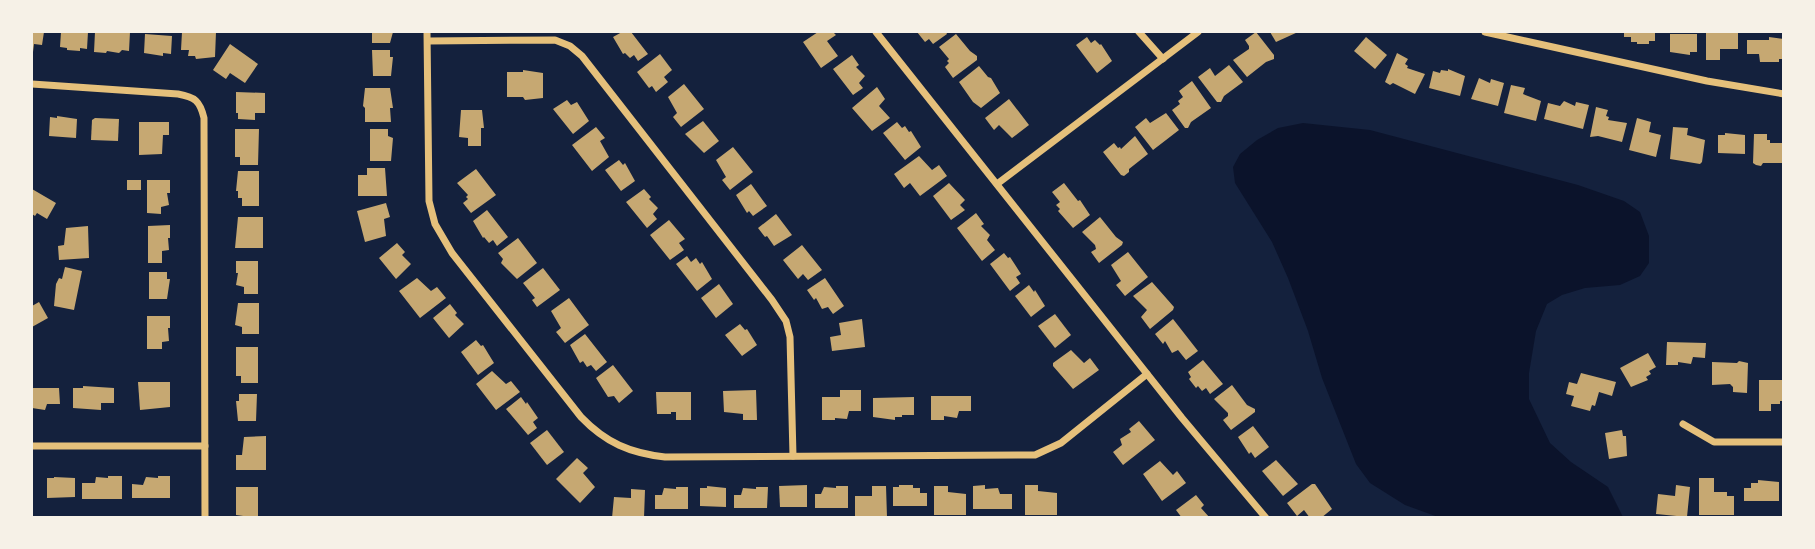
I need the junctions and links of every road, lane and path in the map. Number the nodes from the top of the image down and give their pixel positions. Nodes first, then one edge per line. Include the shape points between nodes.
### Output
1 (428, 32) edge
2 (876, 32) edge
3 (1139, 32) edge
4 (1198, 32) edge
5 (1485, 32) edge
6 (428, 41) junction
7 (1163, 59) junction
8 (32, 84) edge
9 (1783, 94) edge
10 (997, 184) junction
11 (1147, 374) junction
12 (1683, 424) dead end
13 (1783, 442) edge
14 (32, 446) edge
15 (205, 446) junction
16 (793, 456) junction
17 (205, 517) edge
18 (1266, 517) edge

1 - 6 street
2 - 10 street
3 - 7 street
4 - 7 street
5 - 9 street
6 - 16 street via 555,40 582,56 786,321
6 - 16 street via 429,201 435,224 452,253 581,417 604,438 627,450 665,457
7 - 10 street
8 - 15 street via 190,96 201,105
10 - 11 street
11 - 16 street via 1060,443 1035,455
11 - 18 street
12 - 13 street via 1714,442
14 - 15 street
15 - 17 street

